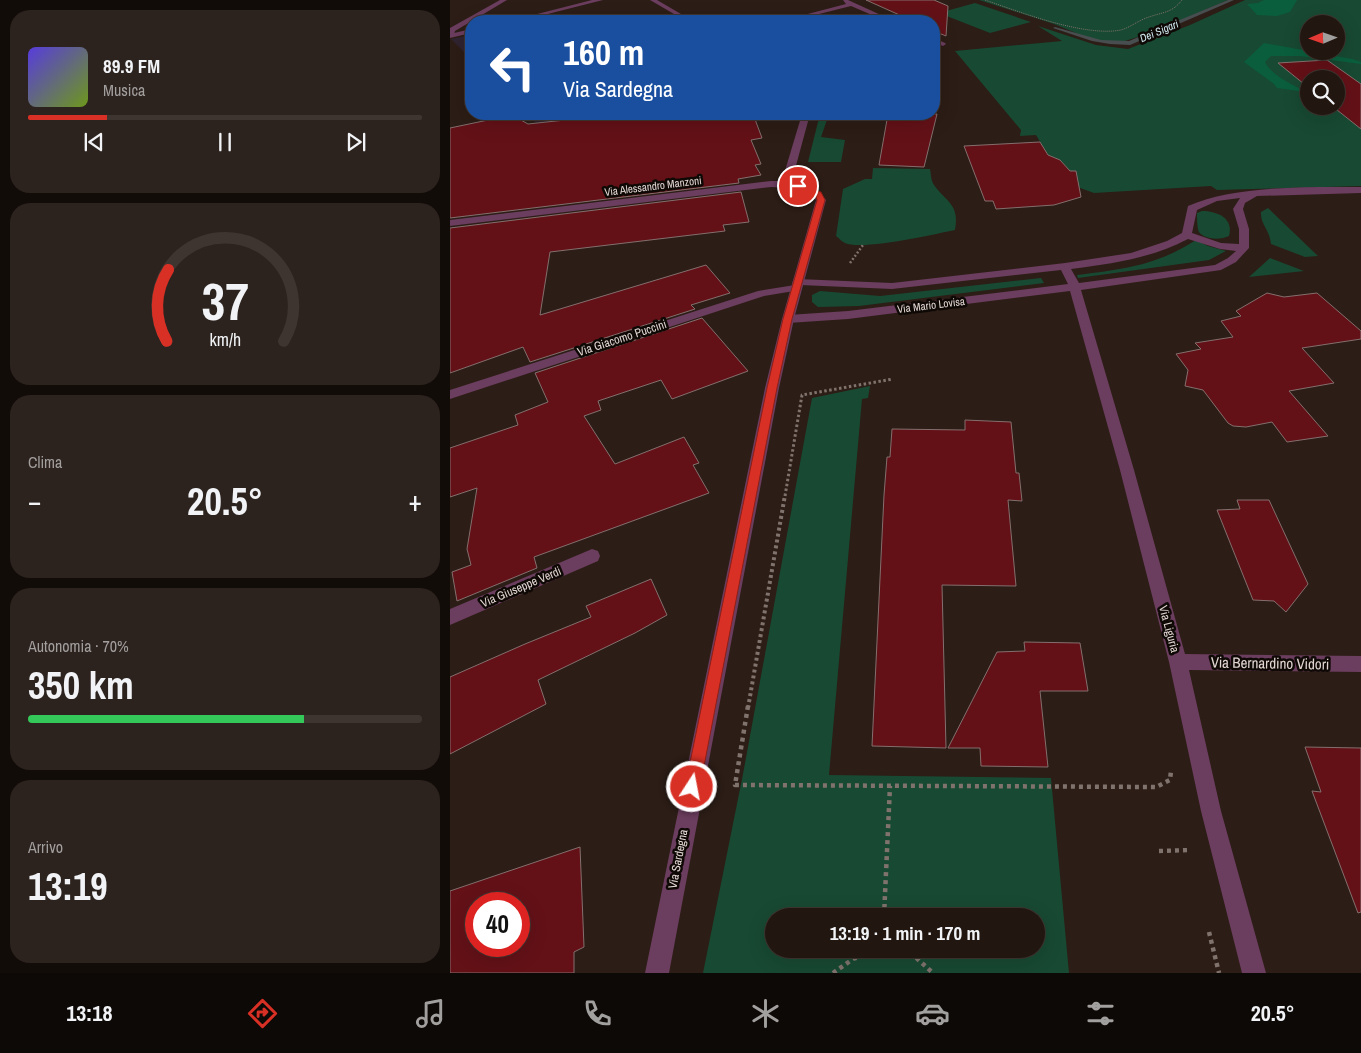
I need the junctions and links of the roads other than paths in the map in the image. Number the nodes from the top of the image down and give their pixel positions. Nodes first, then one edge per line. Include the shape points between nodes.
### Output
1 (504, 0) edge
2 (600, 0) edge
3 (653, 0) edge
4 (842, 0) edge
5 (852, 4) junction
6 (476, 15) edge
7 (538, 15) edge
8 (679, 15) edge
9 (808, 15) edge
10 (877, 15) edge
11 (465, 21) edge
12 (465, 32) edge
13 (451, 35) edge
14 (940, 43) edge
15 (943, 44) dead end
16 (804, 120) edge
17 (786, 184) junction
18 (1361, 190) edge
19 (1255, 194) junction
20 (450, 223) edge
21 (1187, 235) junction
22 (1244, 248) junction
23 (1064, 266) junction
24 (797, 285) junction
25 (1075, 287) junction
26 (788, 319) junction
27 (450, 395) edge
28 (592, 556) dead end
29 (450, 617) edge
30 (1178, 662) junction
31 (1361, 664) edge
32 (656, 973) edge
33 (1254, 973) edge

1 - 6 street
2 - 7 street
3 - 8 street
4 - 5 street
5 - 9 street
5 - 10 street
11 - 13 street via 452,30
12 - 13 street
14 - 15 street
16 - 17 street
17 - 20 street, Via Alessandro Manzoni
17 - 24 street, Via Sardegna via 809,189 821,200
18 - 19 street
19 - 21 street via 1226,197 1192,208
19 - 22 street via 1243,199 1238,206 1246,242
21 - 22 street via 1220,246
21 - 23 street, Via Mario Lovisa via 1154,250
22 - 25 street, Via Mario Lovisa via 1234,260 1217,268
23 - 24 street, Via Mario Lovisa via 892,286
23 - 25 street
24 - 26 street, Via Sardegna
24 - 27 street, Via Giacomo Puccini via 762,293
25 - 26 street, Via Mario Lovisa via 848,315
25 - 30 street, Via Liguria
26 - 32 street, Via Sardegna
28 - 29 street, Via Giuseppe Verdi
30 - 31 street, Via Bernardino Vidori
30 - 33 street, Via Liguria via 1211,811

